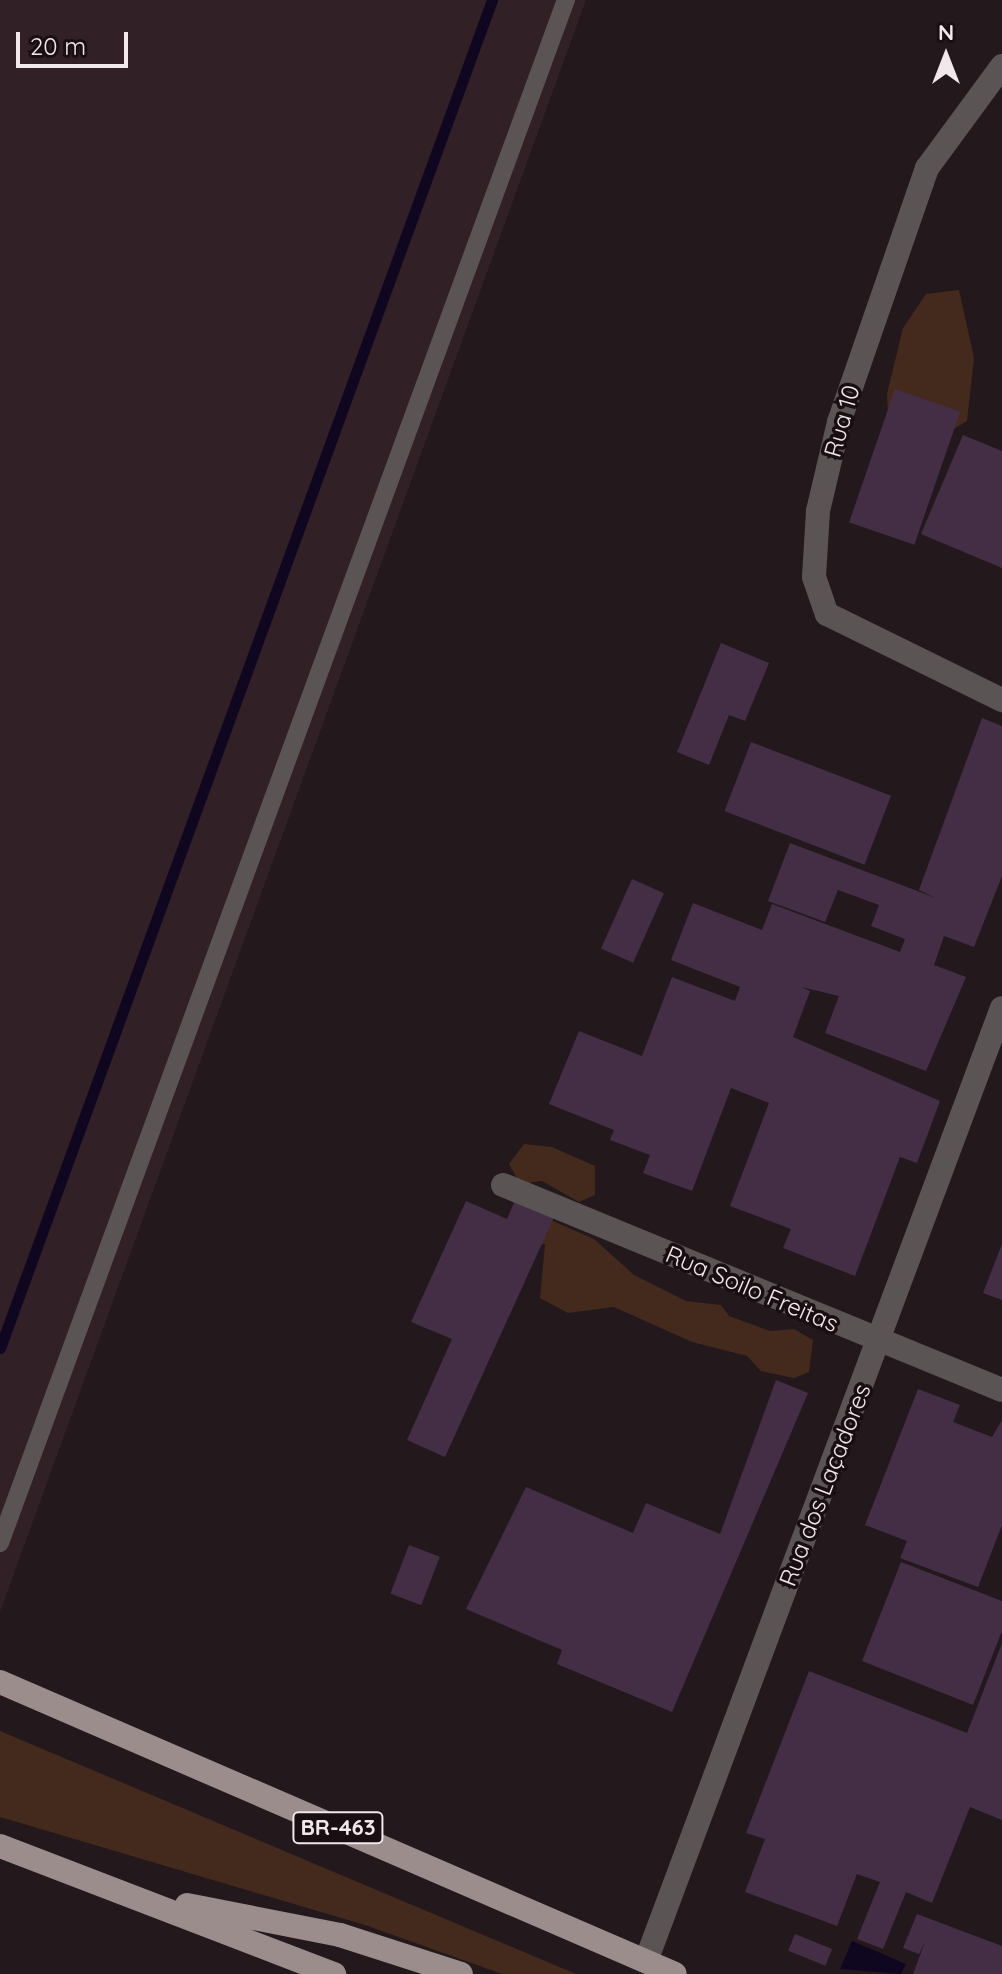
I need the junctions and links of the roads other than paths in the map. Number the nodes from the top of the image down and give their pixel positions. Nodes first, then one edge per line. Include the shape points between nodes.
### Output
1 (566, 0) edge
2 (1002, 66) edge
3 (1002, 700) edge
4 (1002, 1008) edge
5 (503, 1185) dead end
6 (879, 1342) junction
7 (1002, 1390) edge
8 (0, 1543) edge
9 (0, 1682) edge
10 (0, 1846) edge
11 (137, 1896) junction
12 (644, 1968) edge
13 (334, 1974) edge
14 (461, 1974) edge
15 (675, 1974) edge

1 - 8 lane
2 - 3 street, Rua 10 via 927,168 839,422 818,511 814,577 827,614
4 - 6 street, Rua dos Laçadores via 938,1165
5 - 6 street, Rua Soilo Freitas
6 - 7 street, Rua Soilo Freitas
6 - 12 street, Rua dos Laçadores
9 - 12 main road, BR-463
10 - 11 main road
11 - 13 main road
11 - 14 main road via 340,1935
12 - 15 main road, BR-463

